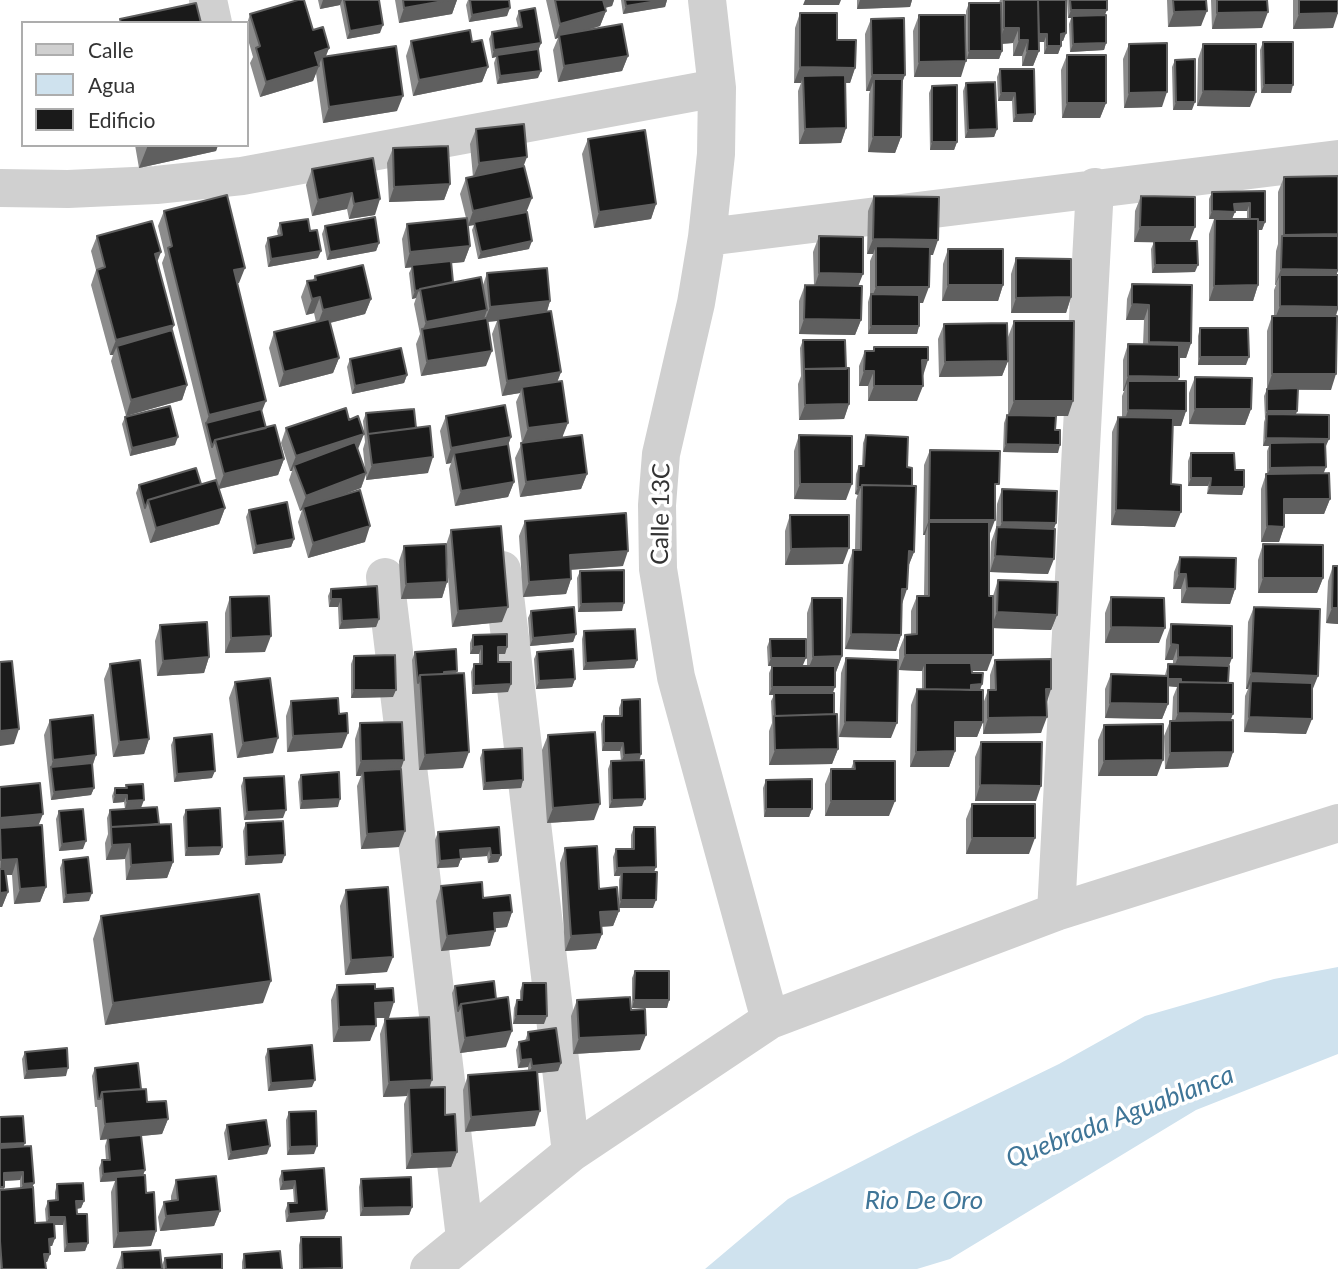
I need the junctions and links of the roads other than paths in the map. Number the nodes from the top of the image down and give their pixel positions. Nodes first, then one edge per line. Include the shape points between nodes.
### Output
1 (208, 0) edge
2 (706, 0) edge
3 (213, 21) edge
4 (717, 88) junction
5 (1338, 159) edge
6 (240, 160) edge
7 (1095, 187) junction
8 (0, 188) edge
9 (707, 237) junction
10 (502, 570) edge
11 (385, 577) dead end
12 (1338, 823) edge
13 (1056, 912) junction
14 (770, 1020) junction
15 (571, 1153) junction
16 (466, 1238) junction
17 (429, 1269) edge

1 - 3 street
2 - 4 street, Calle 13C
4 - 6 street
4 - 9 street, Calle 13C
5 - 7 street
6 - 8 street via 143,185
7 - 9 street
7 - 13 street
9 - 14 street, Calle 13C via 661,454 658,569 676,677
10 - 15 street
11 - 16 street
12 - 13 street
13 - 14 street
14 - 15 street
15 - 16 street
16 - 17 street

